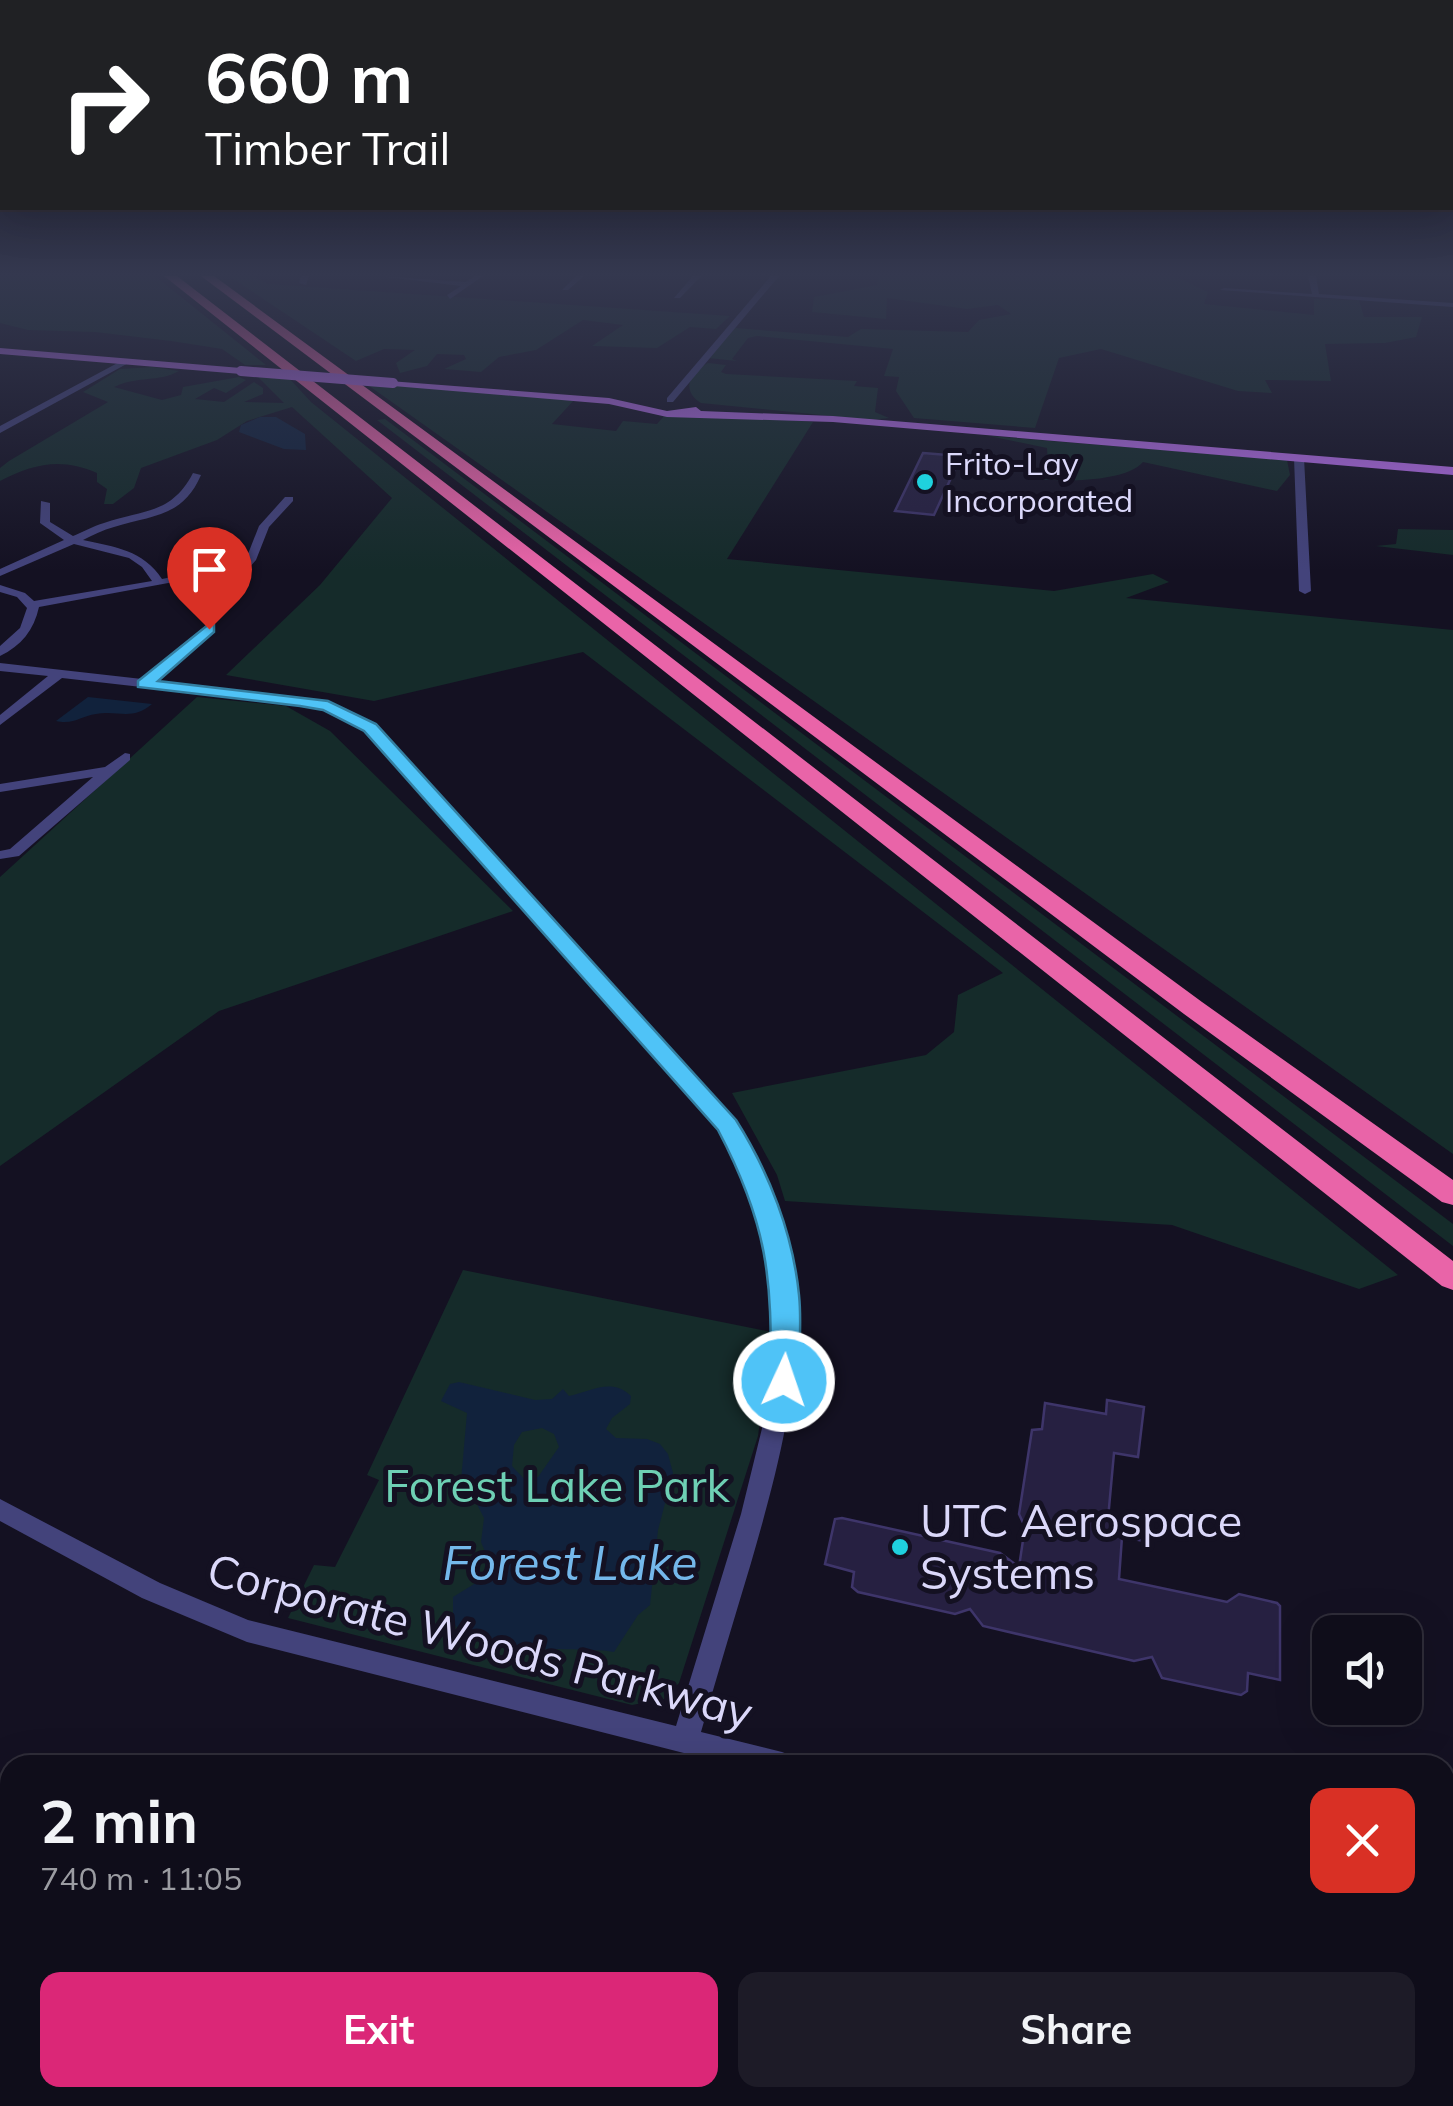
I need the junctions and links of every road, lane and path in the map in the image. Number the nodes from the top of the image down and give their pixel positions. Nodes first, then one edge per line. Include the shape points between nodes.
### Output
1 (105, 374) edge
2 (290, 374) edge
3 (296, 374) edge
4 (339, 374) edge
5 (692, 374) edge
6 (682, 386) junction
7 (668, 400) junction
8 (609, 401) junction
9 (694, 403) junction
10 (653, 408) junction
11 (682, 414) junction
12 (833, 419) junction
13 (0, 430) edge
14 (1299, 458) junction
15 (1453, 471) edge
16 (196, 474) dead end
17 (289, 499) dead end
18 (44, 503) dead end
19 (72, 542) junction
20 (0, 572) edge
21 (159, 583) junction
22 (0, 588) edge
23 (1305, 591) dead end
24 (32, 606) junction
25 (209, 629) dead end
26 (0, 652) edge
27 (0, 667) edge
28 (59, 674) junction
29 (144, 684) junction
30 (0, 721) edge
31 (126, 756) dead end
32 (108, 772) junction
33 (0, 788) edge
34 (0, 855) edge
35 (1453, 1195) edge
36 (1453, 1278) edge
37 (0, 1509) edge
38 (685, 1741) junction
39 (742, 1755) edge

1 - 13 street
2 - 8 main road, bridge
3 - 36 highway
4 - 35 highway
5 - 6 street
6 - 7 street
6 - 9 street
7 - 8 main road
7 - 9 main road
7 - 10 main road
8 - 10 main road
9 - 11 main road via 694,411
9 - 12 main road
10 - 11 main road
11 - 12 main road
12 - 14 main road
14 - 15 main road
14 - 23 street
16 - 19 street via 176,504
17 - 21 street via 264,526 245,566
18 - 19 street via 45,523
19 - 20 street
19 - 21 street via 145,563
21 - 24 street
22 - 24 street
24 - 26 street via 31,624
25 - 29 street
27 - 28 street
28 - 29 street
28 - 30 street
29 - 38 street via 328,706 370,727 698,1088 753,1174 770,1217 786,1298 782,1400
31 - 32 street
32 - 33 street
32 - 34 street via 14,853
37 - 38 street, Corporate Woods Parkway via 98,1568 247,1631
38 - 39 street, Corporate Woods Parkway

